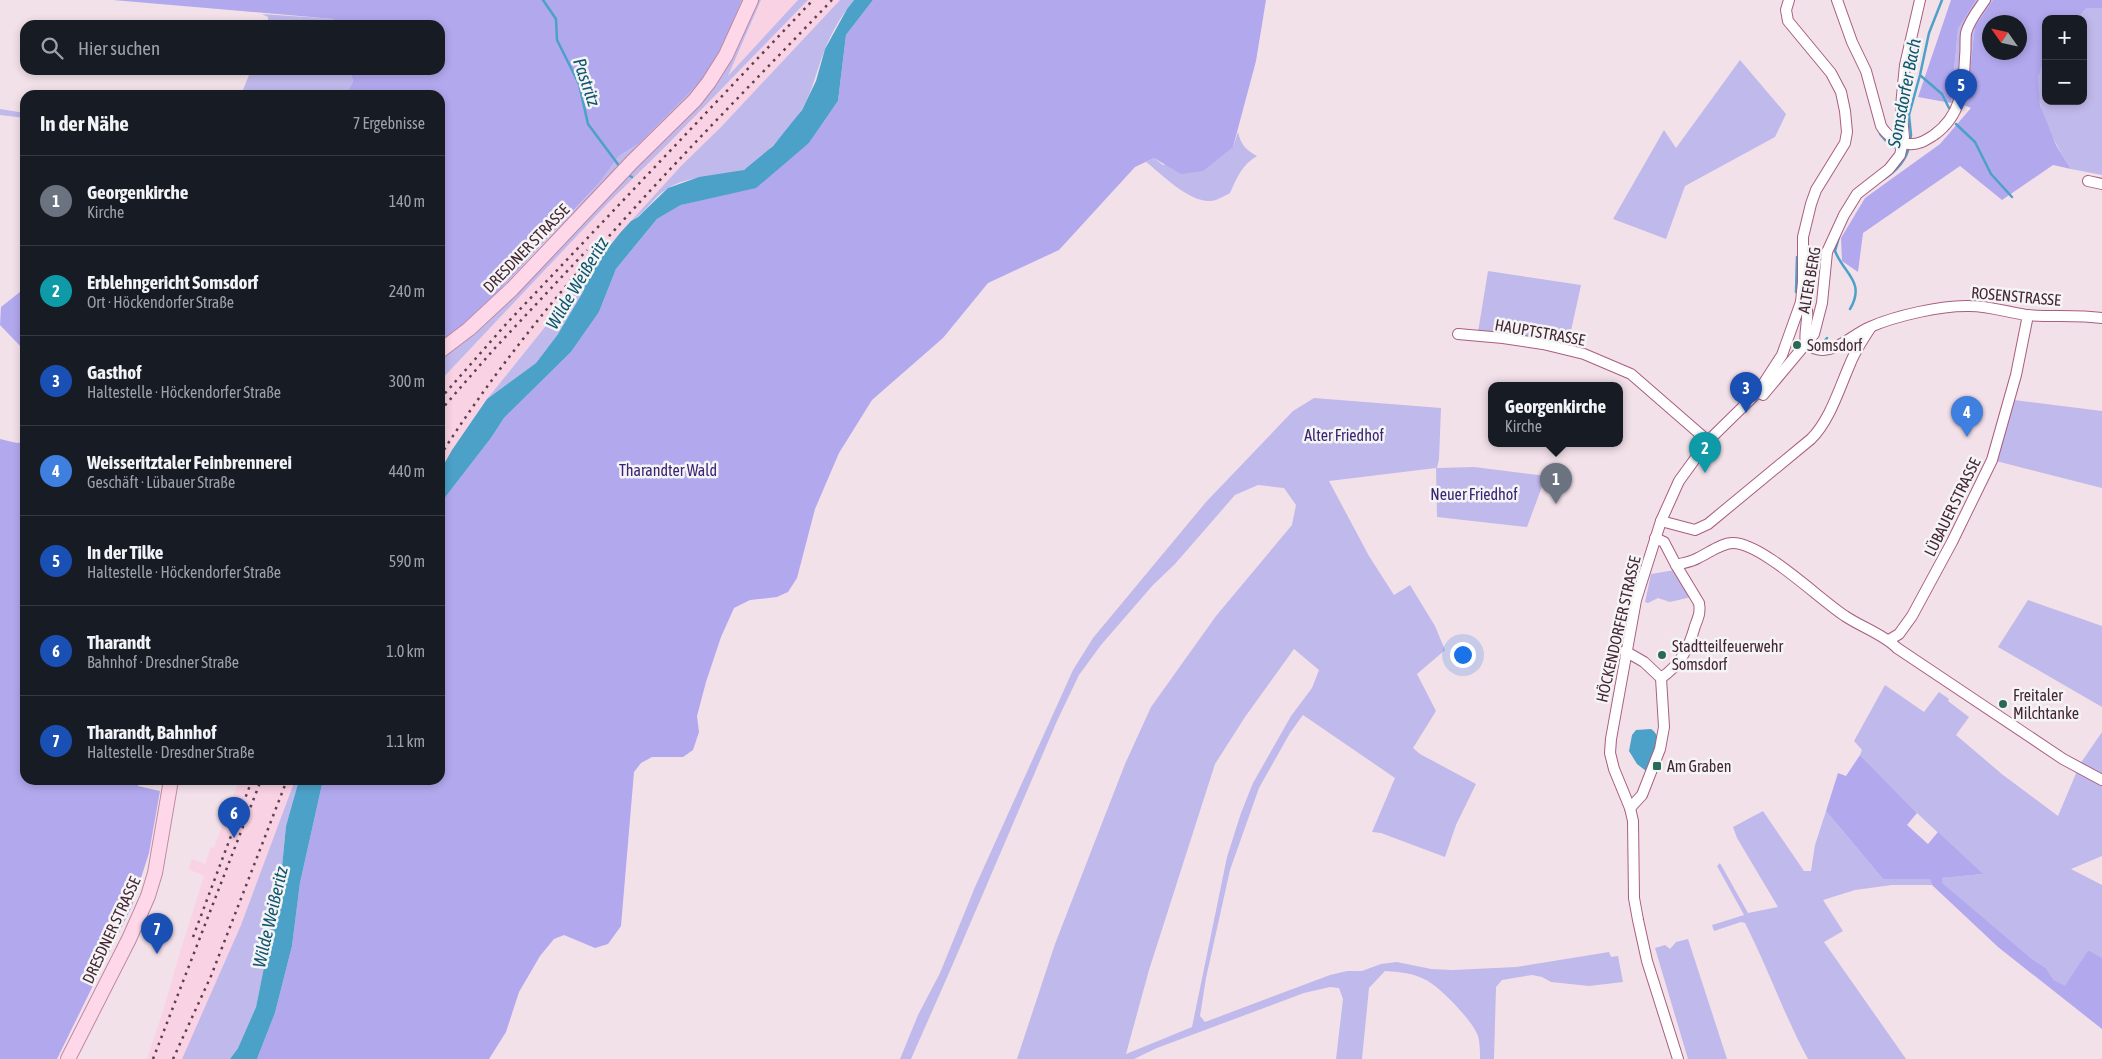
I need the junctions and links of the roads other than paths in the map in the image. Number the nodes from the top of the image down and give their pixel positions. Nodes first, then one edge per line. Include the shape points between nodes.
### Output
1 (750, 0) edge
2 (1789, 0) edge
3 (1837, 0) edge
4 (1920, 0) edge
5 (1985, 0) edge
6 (1907, 144) junction
7 (2088, 181) dead end
8 (2102, 184) edge
9 (1801, 302) junction
10 (2028, 315) junction
11 (2102, 318) edge
12 (1872, 326) junction
13 (1458, 334) dead end
14 (1806, 344) junction
15 (445, 348) edge
16 (1762, 395) dead end
17 (1708, 441) junction
18 (1661, 520) junction
19 (1655, 538) junction
20 (1676, 565) junction
21 (1889, 640) junction
22 (1626, 651) junction
23 (1661, 678) junction
24 (2102, 780) edge
25 (170, 785) edge
26 (1630, 808) junction
27 (68, 1059) edge
28 (1678, 1059) edge

1 - 15 main road, DRESDNER STRASSE via 734,40 709,82 691,104 512,289
2 - 9 street, HÖCKENDORFER STRASSE via 1786,10 1788,21 1837,82 1846,111 1847,132 1839,156 1816,190 1806,221
3 - 6 street via 1866,71 1881,126 1893,139
4 - 6 street, ALTER BERG via 1902,83 1901,106
5 - 6 street via 1966,34 1958,108 1941,130 1922,143
6 - 14 street, ALTER BERG via 1889,169 1857,194 1844,215 1827,252 1819,319
7 - 8 street
9 - 14 street via 1806,302 1808,307 1804,331
9 - 17 street, HÖCKENDORFER STRASSE via 1782,355 1768,378
10 - 11 street, ROSENSTRASSE
10 - 12 street, ROSENSTRASSE via 1970,306 1920,312
10 - 21 street, LÜBAUER STRASSE via 2016,375 1992,460 1912,616 1899,634
12 - 14 street, ROSENSTRASSE via 1833,350 1821,351
12 - 18 street via 1850,363 1836,398 1811,439 1708,524 1695,530
13 - 17 street, HAUPTSTRASSE via 1519,340 1584,354 1631,374
14 - 16 street, ALTER BERG
17 - 18 street, HÖCKENDORFER STRASSE via 1679,481
18 - 19 street, HÖCKENDORFER STRASSE
19 - 20 street via 1664,542
19 - 22 street, HÖCKENDORFER STRASSE via 1636,600
20 - 21 street via 1696,560 1728,543 1742,544 1759,552 1860,626
20 - 23 street via 1700,610 1691,643
21 - 24 street via 2063,759
22 - 23 street
22 - 26 street, HÖCKENDORFER STRASSE via 1610,753 1620,788
23 - 26 street via 1664,727 1660,749 1642,795
25 - 27 main road, DRESDNER STRASSE via 155,874 148,896
26 - 28 street, HÖCKENDORFER STRASSE via 1638,920 1647,961

